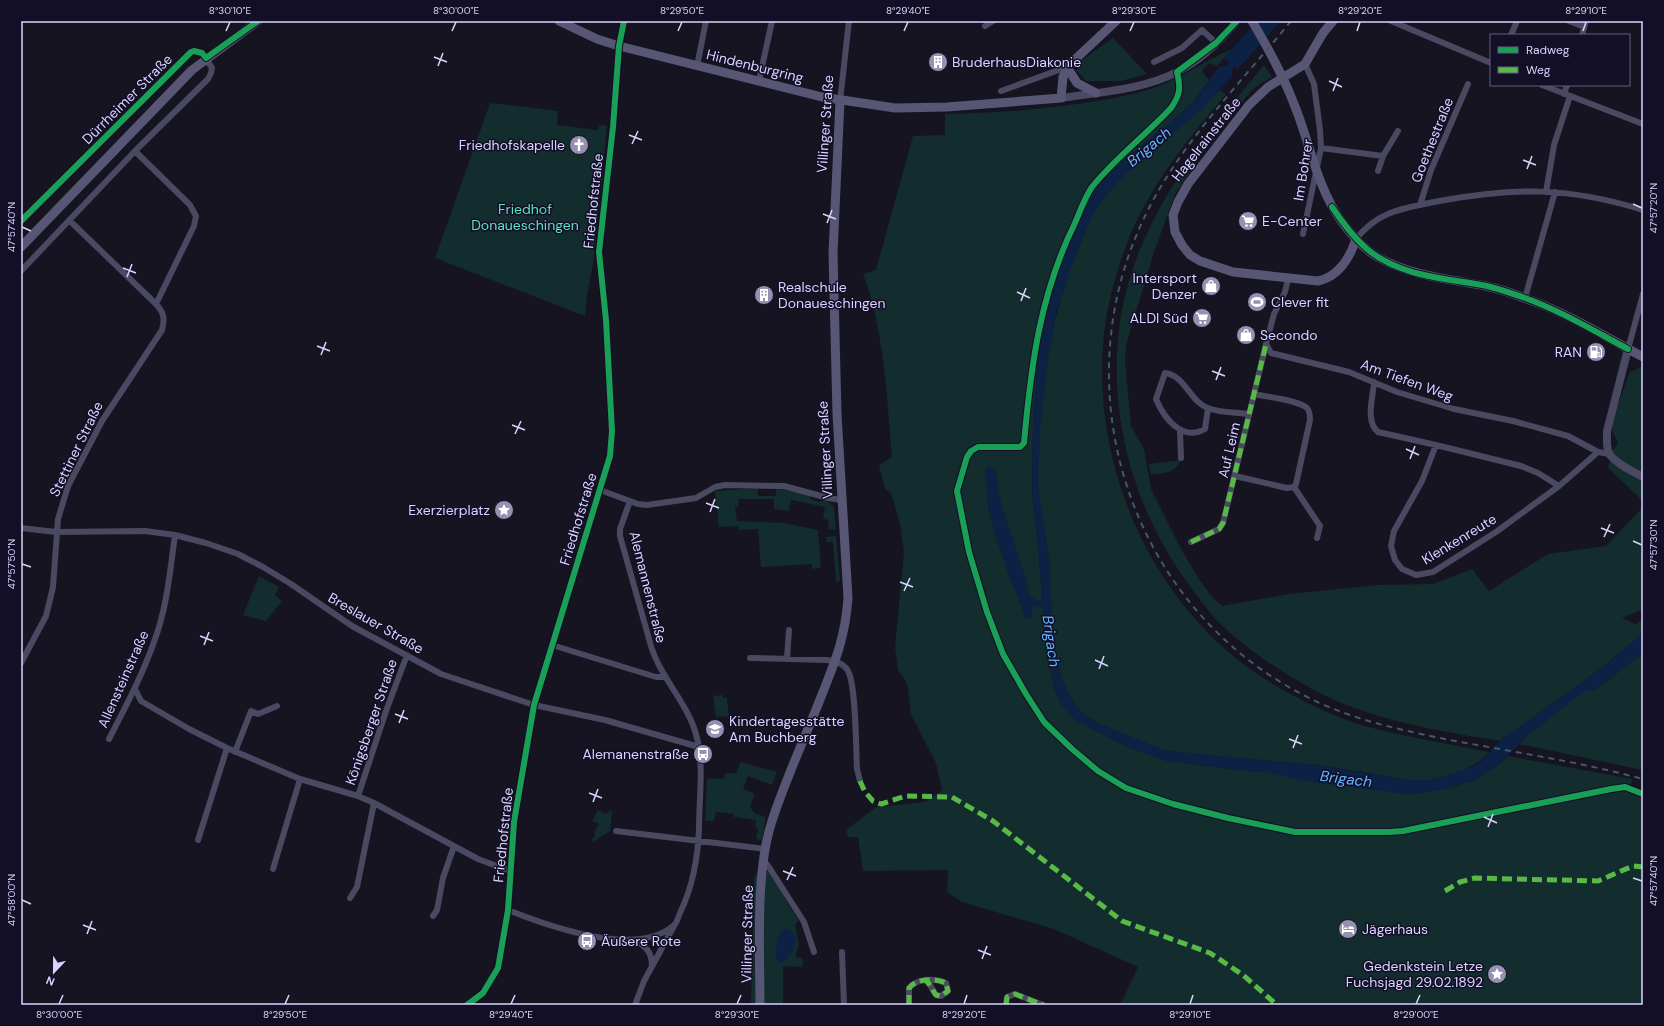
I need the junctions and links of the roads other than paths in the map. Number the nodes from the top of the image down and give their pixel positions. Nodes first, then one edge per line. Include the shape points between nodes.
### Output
1 (258, 21) edge
2 (559, 21) edge
3 (624, 21) edge
4 (706, 21) edge
5 (772, 21) edge
6 (849, 21) edge
7 (994, 21) edge
8 (1116, 21) edge
9 (1238, 21) edge
10 (1252, 21) edge
11 (1333, 21) edge
12 (1391, 21) edge
13 (1517, 21) edge
14 (1569, 21) edge
15 (1585, 24) edge
16 (985, 26) dead end
17 (1511, 34) edge
18 (1582, 34) edge
19 (1216, 43) junction
20 (619, 46) junction
21 (206, 58) junction
22 (1154, 62) dead end
23 (1490, 63) edge
24 (1305, 64) junction
25 (697, 66) junction
26 (1067, 67) junction
27 (759, 80) junction
28 (1468, 84) dead end
29 (1544, 86) edge
30 (1567, 86) edge
31 (1001, 91) dead end
32 (1096, 93) junction
33 (1567, 95) junction
34 (1061, 98) junction
35 (840, 101) junction
36 (1643, 124) edge
37 (1398, 131) dead end
38 (1321, 148) junction
39 (135, 151) junction
40 (1383, 156) junction
41 (1378, 171) dead end
42 (1546, 192) junction
43 (1555, 192) junction
44 (1420, 205) junction
45 (1643, 210) edge
46 (69, 220) junction
47 (21, 221) edge
48 (1303, 234) dead end
49 (1356, 239) junction
50 (21, 247) edge
51 (21, 271) edge
52 (1288, 279) junction
53 (1643, 294) edge
54 (1525, 298) junction
55 (156, 304) junction
56 (1266, 344) junction
57 (1628, 349) junction
58 (1643, 356) edge
59 (1374, 382) junction
60 (1254, 394) junction
61 (1208, 408) junction
62 (1249, 414) junction
63 (1180, 431) junction
64 (1436, 445) junction
65 (1598, 452) junction
66 (1609, 454) junction
67 (1181, 458) dead end
68 (1235, 476) junction
69 (1643, 477) edge
70 (1559, 486) junction
71 (1294, 487) junction
72 (600, 490) junction
73 (841, 500) junction
74 (630, 501) junction
75 (21, 528) edge
76 (56, 532) junction
77 (175, 535) junction
78 (1317, 538) dead end
79 (1190, 542) dead end
80 (788, 630) dead end
81 (552, 645) junction
82 (407, 655) junction
83 (750, 658) dead end
84 (787, 659) junction
85 (836, 661) junction
86 (21, 663) edge
87 (665, 677) junction
88 (135, 689) junction
89 (534, 705) junction
90 (276, 706) dead end
91 (109, 739) dead end
92 (699, 747) junction
93 (227, 748) junction
94 (235, 752) junction
95 (300, 779) junction
96 (860, 781) dead end
97 (358, 796) junction
98 (374, 803) junction
99 (616, 831) dead end
100 (198, 840) dead end
101 (698, 842) junction
102 (454, 846) junction
103 (766, 848) junction
104 (764, 863) junction
105 (273, 869) dead end
106 (510, 871) junction
107 (350, 898) dead end
108 (508, 910) junction
109 (433, 916) dead end
110 (674, 926) junction
111 (634, 940) junction
112 (814, 952) dead end
113 (842, 952) dead end
114 (652, 966) junction
115 (925, 980) dead end
116 (1029, 999) junction
117 (467, 1005) edge
118 (635, 1005) edge
119 (760, 1005) edge
120 (844, 1005) edge
121 (909, 1005) edge
122 (1006, 1005) edge
123 (1022, 1005) edge
124 (1043, 1005) edge

1 - 21 main road, Dürrheimer Straße
2 - 20 main road, Hindenburgring
3 - 20 street, Friedhofstraße
4 - 25 street
5 - 27 street
6 - 35 street, Villinger Straße
7 - 16 street
8 - 26 main road
9 - 19 street
10 - 49 main road via 1292,98 1332,207
11 - 24 main road, Hagelrainstraße
12 - 23 street
13 - 17 street
14 - 15 street
15 - 18 street
19 - 22 street via 1202,30 1182,48
19 - 32 street via 1177,72 1149,83
20 - 25 main road, Hindenburgring
20 - 72 street, Friedhofstraße via 599,252 606,320 612,442
21 - 39 street via 212,68 208,79
21 - 47 street, Dürrheimer Straße via 202,52 191,52
21 - 50 main road, Dürrheimer Straße
24 - 38 street, Im Bohrer via 1314,84
24 - 52 main road, Hagelrainstraße via 1268,87 1249,105 1188,184 1173,215 1175,232 1182,245 1190,255 1200,261 1233,272
25 - 27 main road, Hindenburgring
26 - 31 street
26 - 32 main road via 1078,83
26 - 34 main road via 1063,77
27 - 35 main road, Hindenburgring
28 - 44 street, Goethestraße via 1431,170
29 - 33 street
30 - 33 street
32 - 34 street
33 - 36 street
33 - 42 street via 1554,145
34 - 35 main road, Hindenburgring via 947,107 895,108
35 - 73 main road, Villinger Straße via 833,253
37 - 40 street
38 - 40 street
38 - 48 street, Im Bohrer
39 - 46 street
39 - 55 street via 190,205 196,216 194,226
40 - 41 street
42 - 43 street
42 - 44 street via 1515,190
43 - 45 street via 1588,196
43 - 54 street
44 - 49 street via 1376,219
46 - 51 street
46 - 55 street, Stettiner Straße
49 - 52 main road, Hagelrainstraße via 1332,277 1318,281
49 - 54 main road via 1376,256 1400,268 1488,287
52 - 56 street via 1285,292 1274,314
53 - 57 street
54 - 57 main road via 1560,312
55 - 76 street, Stettiner Straße via 163,312 165,320 162,330 102,421 68,486
56 - 59 street, Am Tiefen Weg via 1272,353 1280,356 1349,372
56 - 60 street, Auf Leim
57 - 58 main road
57 - 66 street via 1607,431
59 - 64 street via 1370,420 1372,427 1378,432
59 - 65 street, Am Tiefen Weg via 1397,392 1454,409 1568,436
60 - 62 street, Auf Leim
60 - 71 street via 1298,403 1309,412 1310,420
61 - 62 street
61 - 63 street via 1205,429
61 - 63 street via 1200,404 1180,382 1165,373 1156,399
62 - 68 street, Auf Leim
63 - 67 street
64 - 70 street via 1521,466
64 - 70 street, Klenkenreute via 1422,480 1394,531 1391,546 1395,560 1402,569 1416,575 1433,572 1496,532
65 - 66 street, Am Tiefen Weg
65 - 70 street, Klenkenreute
66 - 69 street
68 - 71 street via 1287,488
68 - 79 street, Auf Leim via 1223,524 1219,529
71 - 78 street via 1320,526
72 - 74 street
72 - 81 street, Friedhofstraße
73 - 74 street via 770,484 725,485 715,487 696,498 647,505
73 - 85 main road, Villinger Straße via 848,598 846,623
74 - 87 street, Alemannenstraße via 620,536 656,662
75 - 76 street, Breslauer Straße
76 - 77 street, Breslauer Straße via 145,532
76 - 86 street, Stettiner Straße via 53,587 46,616
77 - 82 street, Breslauer Straße via 238,554 291,584 352,626
77 - 88 street, Allensteinstraße via 164,608 154,642
80 - 84 street
81 - 87 street via 656,677
81 - 89 street, Friedhofstraße
82 - 89 street, Breslauer Straße via 441,674
82 - 97 street, Königsberger Straße
83 - 84 street
84 - 85 street
85 - 96 street via 844,666 852,679 857,769
85 - 103 main road, Villinger Straße via 772,822
87 - 92 street, Alemannenstraße via 693,726
88 - 91 street, Allensteinstraße
88 - 93 street via 141,700
89 - 92 street, Breslauer Straße via 611,722
89 - 106 street, Friedhofstraße via 514,822
90 - 94 street via 258,714 251,711
92 - 101 street, Alemannenstraße
93 - 94 street
93 - 100 street
94 - 95 street
95 - 97 street
95 - 105 street
97 - 98 street
98 - 102 street
98 - 107 street via 357,887
99 - 101 street
101 - 103 street
101 - 110 street, Alemannenstraße via 695,870 688,895
102 - 106 street via 478,860
102 - 109 street via 443,878 437,910
103 - 104 main road, Villinger Straße
104 - 112 street, Villinger Straße via 804,922
104 - 119 main road, Villinger Straße
106 - 108 street, Friedhofstraße
108 - 111 street via 588,936
108 - 117 street, Friedhofstraße via 498,968 483,993
110 - 111 street via 660,934
110 - 114 street, Alemannenstraße
111 - 114 street via 650,953
113 - 120 street
114 - 118 street, Alemannenstraße
115 - 121 street via 916,982 909,988
116 - 122 street via 1014,994 1007,997
116 - 123 street
116 - 124 street

